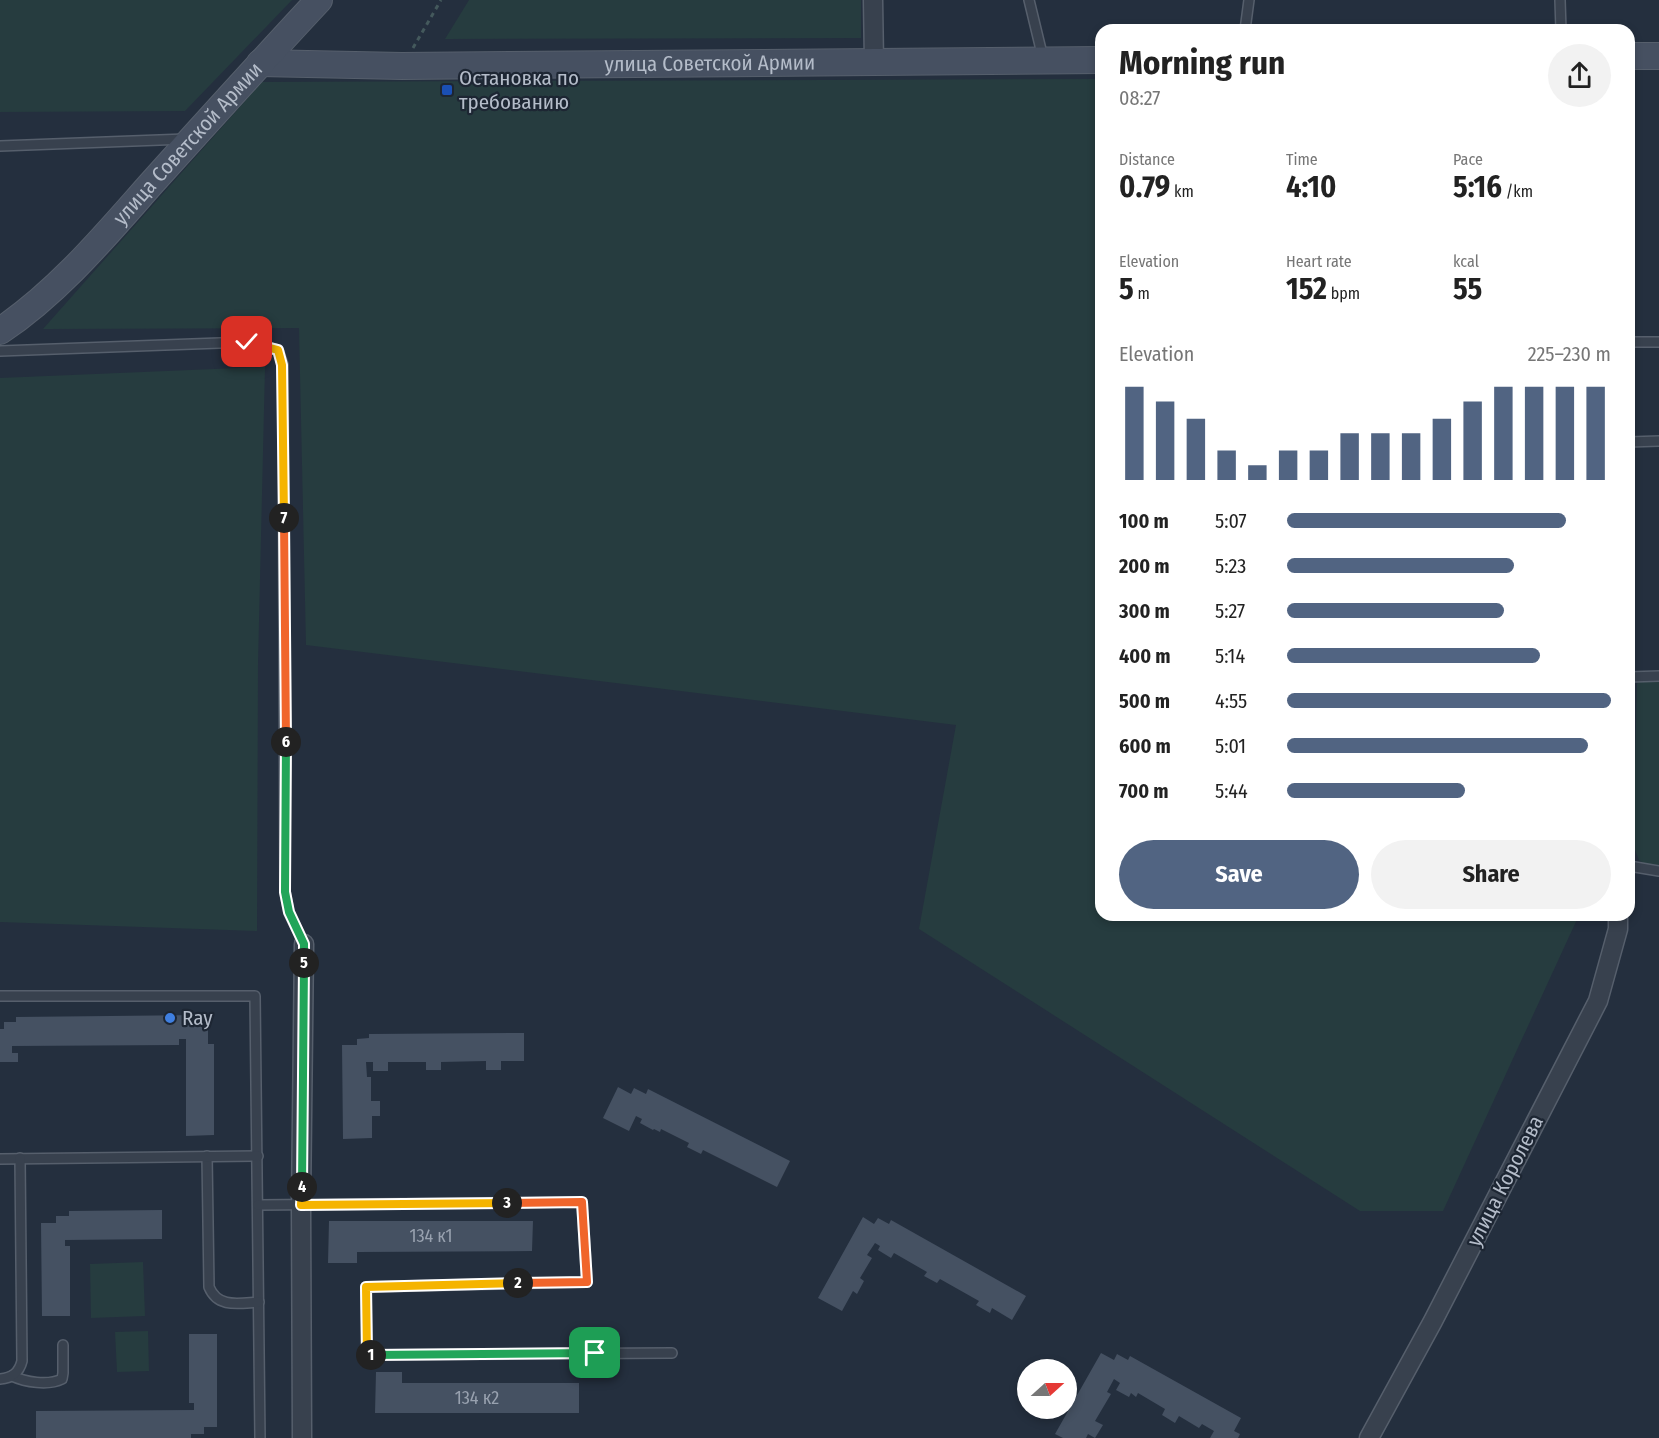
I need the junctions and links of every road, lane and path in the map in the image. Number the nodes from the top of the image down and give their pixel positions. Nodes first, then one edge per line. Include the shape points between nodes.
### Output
1 (319, 0) edge
2 (441, 0) edge
3 (873, 0) edge
4 (1029, 0) edge
5 (1249, 0) edge
6 (1560, 0) edge
7 (1246, 24) edge
8 (1561, 24) edge
9 (1635, 56) edge
10 (1659, 56) edge
11 (1095, 60) edge
12 (1043, 61) junction
13 (874, 62) junction
14 (260, 63) junction
15 (402, 66) junction
16 (192, 139) junction
17 (0, 146) edge
18 (0, 331) edge
19 (1635, 342) edge
20 (1659, 342) edge
21 (0, 351) edge
22 (1659, 441) edge
23 (1635, 442) edge
24 (1659, 676) edge
25 (1635, 677) edge
26 (1635, 867) edge
27 (1659, 871) edge
28 (1618, 921) edge
29 (304, 944) joint
30 (0, 996) edge
31 (207, 1156) junction
32 (258, 1156) junction
33 (20, 1158) junction
34 (0, 1159) edge
35 (258, 1205) junction
36 (301, 1205) junction
37 (259, 1302) junction
38 (63, 1346) dead end
39 (672, 1353) dead end
40 (12, 1376) junction
41 (0, 1379) edge
42 (260, 1438) edge
43 (302, 1438) edge
44 (1369, 1438) edge

1 - 14 main road
2 - 15 path
3 - 13 street
4 - 12 lane
5 - 7 lane
6 - 8 lane
9 - 10 main road
11 - 12 main road, улица Советской Армии
12 - 13 main road, улица Советской Армии
13 - 15 main road, улица Советской Армии
14 - 15 main road, улица Советской Армии
14 - 16 main road, улица Советской Армии
16 - 17 lane
16 - 18 main road, улица Советской Армии via 38,304
19 - 20 lane
21 - 29 lane via 247,342 278,350 283,377 285,892 289,912
22 - 23 lane
24 - 25 lane
26 - 27 lane
28 - 44 street, улица Королева via 1598,1001
29 - 36 street
30 - 32 lane via 255,996
31 - 32 lane
31 - 33 lane
31 - 37 lane via 209,1287 212,1295 226,1304
32 - 35 lane
33 - 34 lane
33 - 40 lane via 24,1345 20,1369
35 - 36 lane
35 - 37 lane
36 - 39 lane via 582,1202 587,1282 366,1287 367,1355
36 - 43 street
37 - 42 lane
38 - 40 lane via 62,1379 23,1381
40 - 41 lane

